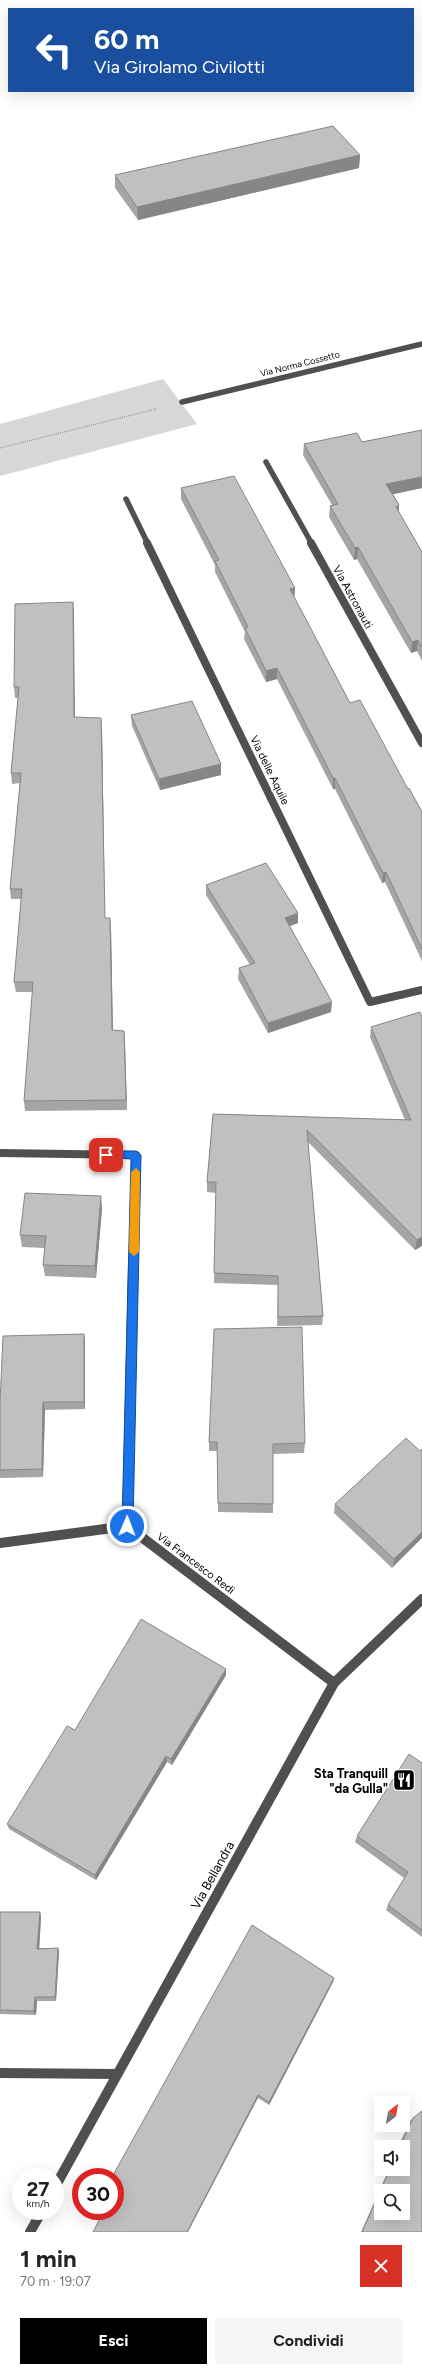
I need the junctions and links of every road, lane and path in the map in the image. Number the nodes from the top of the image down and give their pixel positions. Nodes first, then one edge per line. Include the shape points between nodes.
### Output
1 (422, 344) edge
2 (182, 402) joint
3 (0, 448) edge
4 (266, 462) dead end
5 (126, 499) dead end
6 (422, 743) edge
7 (422, 990) edge
8 (0, 1153) edge
9 (127, 1526) junction
10 (0, 1543) edge
11 (422, 1599) edge
12 (334, 1683) junction
13 (0, 2073) edge
14 (117, 2074) junction
15 (64, 2171) edge
16 (37, 2220) edge
17 (30, 2232) edge

1 - 2 street, Via Norma Cossetto
2 - 3 path
4 - 6 street, Via Astronauti
5 - 7 street, Via delle Aquile via 370,1002
8 - 9 street via 136,1155
9 - 10 street
9 - 12 street, Via Francesco Redi
11 - 12 street, Via Bellandra
12 - 14 street, Via Bellandra
13 - 14 street
14 - 15 street, Via Bellandra
16 - 17 street

